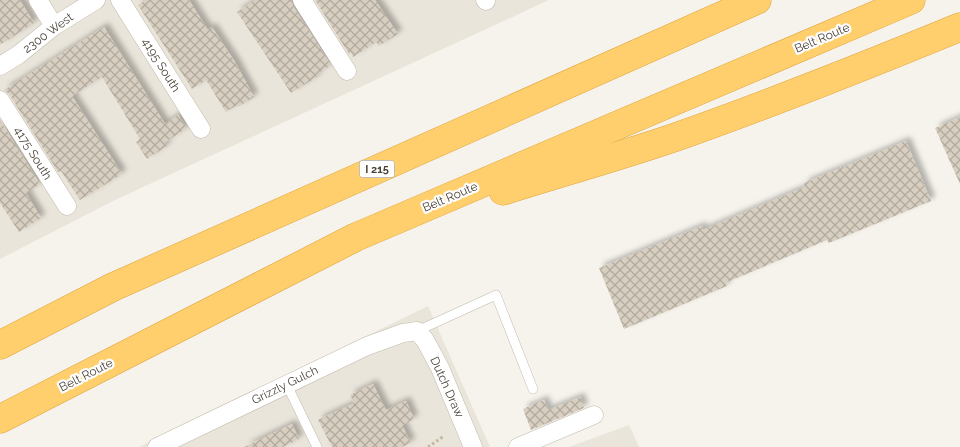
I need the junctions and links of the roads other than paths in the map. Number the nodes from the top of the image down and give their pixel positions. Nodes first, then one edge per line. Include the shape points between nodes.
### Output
1 (38, 0) edge
2 (96, 0) edge
3 (120, 0) edge
4 (302, 0) edge
5 (757, 0) edge
6 (911, 0) edge
7 (54, 26) junction
8 (960, 27) edge
9 (0, 66) edge
10 (347, 71) dead end
11 (0, 100) edge
12 (201, 129) dead end
13 (67, 206) dead end
14 (356, 237) junction
15 (417, 331) junction
16 (0, 345) edge
17 (286, 385) junction
18 (532, 388) dead end
19 (594, 415) dead end
20 (0, 419) edge
21 (157, 447) edge
22 (317, 447) edge
23 (474, 447) edge
24 (518, 447) edge

1 - 7 street
2 - 7 street, 2300 West
3 - 12 street, 4195 South
4 - 10 street
5 - 16 highway, I 215 via 122,283
6 - 14 highway, Belt Route
7 - 9 street, 2300 West
8 - 14 highway via 796,93 671,138
11 - 13 street, 4175 South
14 - 20 highway, Belt Route
15 - 17 street, Grizzly Gulch via 367,346
15 - 18 lane via 496,295
15 - 23 street, Dutch Draw via 440,368
17 - 21 street, Grizzly Gulch
17 - 22 lane
19 - 24 street

